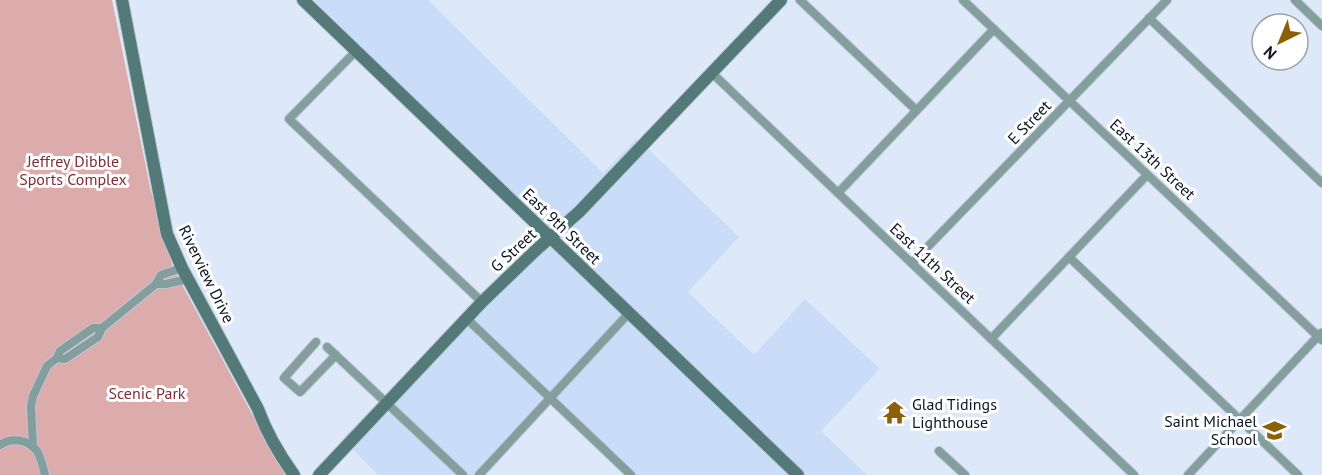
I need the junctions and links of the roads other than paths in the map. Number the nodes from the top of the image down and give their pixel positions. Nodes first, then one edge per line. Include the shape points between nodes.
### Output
1 (122, 0) edge
2 (303, 0) edge
3 (781, 0) edge
4 (800, 0) edge
5 (963, 0) edge
6 (1167, 0) edge
7 (1294, 0) edge
8 (1149, 18) junction
9 (1322, 26) edge
10 (994, 29) junction
11 (356, 51) junction
12 (712, 73) junction
13 (1070, 102) junction
14 (916, 110) junction
15 (1147, 175) junction
16 (1322, 183) edge
17 (838, 193) junction
18 (550, 238) junction
19 (1069, 257) junction
20 (912, 263) junction
21 (185, 274) junction
22 (482, 302) junction
23 (629, 313) junction
24 (466, 318) junction
25 (1321, 336) edge
26 (991, 339) junction
27 (316, 342) dead end
28 (327, 347) dead end
29 (336, 355) junction
30 (550, 398) junction
31 (386, 404) junction
32 (1240, 421) junction
33 (0, 445) edge
34 (33, 447) junction
35 (939, 451) dead end
36 (328, 469) edge
37 (45, 475) edge
38 (294, 475) edge
39 (319, 475) edge
40 (463, 475) edge
41 (478, 475) edge
42 (631, 475) edge
43 (798, 475) edge
44 (965, 475) edge
45 (1134, 475) edge
46 (1188, 475) edge
47 (1298, 475) edge

1 - 21 main road, Riverview Drive via 167,234
2 - 11 main road, East 9th Street
3 - 12 main road, G Street
4 - 14 street
5 - 10 street, East 13th Street
6 - 8 street, E Street
7 - 9 street
8 - 13 street, E Street
8 - 16 street
10 - 13 street, East 13th Street
10 - 14 street
11 - 18 main road, East 9th Street
11 - 22 street via 289,119
12 - 17 street, East 11th Street
12 - 18 main road, G Street
13 - 15 street, East 13th Street
13 - 20 street, E Street
14 - 17 street
15 - 19 street
15 - 25 street, East 13th Street
17 - 20 street, East 11th Street
18 - 22 main road, G Street
18 - 23 main road, East 9th Street
19 - 26 street
19 - 32 street
20 - 26 street, East 11th Street
21 - 34 street via 166,284 156,284 102,328 93,328 60,351 47,366 33,396
21 - 38 main road, Riverview Drive via 280,456
22 - 24 main road, G Street
23 - 30 street
23 - 43 main road, East 9th Street
24 - 30 street
24 - 31 main road, G Street
25 - 32 street
26 - 45 street, East 11th Street
27 - 29 street via 284,378 300,392
28 - 29 street
29 - 31 street
30 - 41 street
30 - 42 street
31 - 36 main road, G Street
31 - 40 street
32 - 46 street
32 - 47 street
33 - 34 street via 15,440
34 - 37 street
35 - 44 street
36 - 39 main road, G Street

